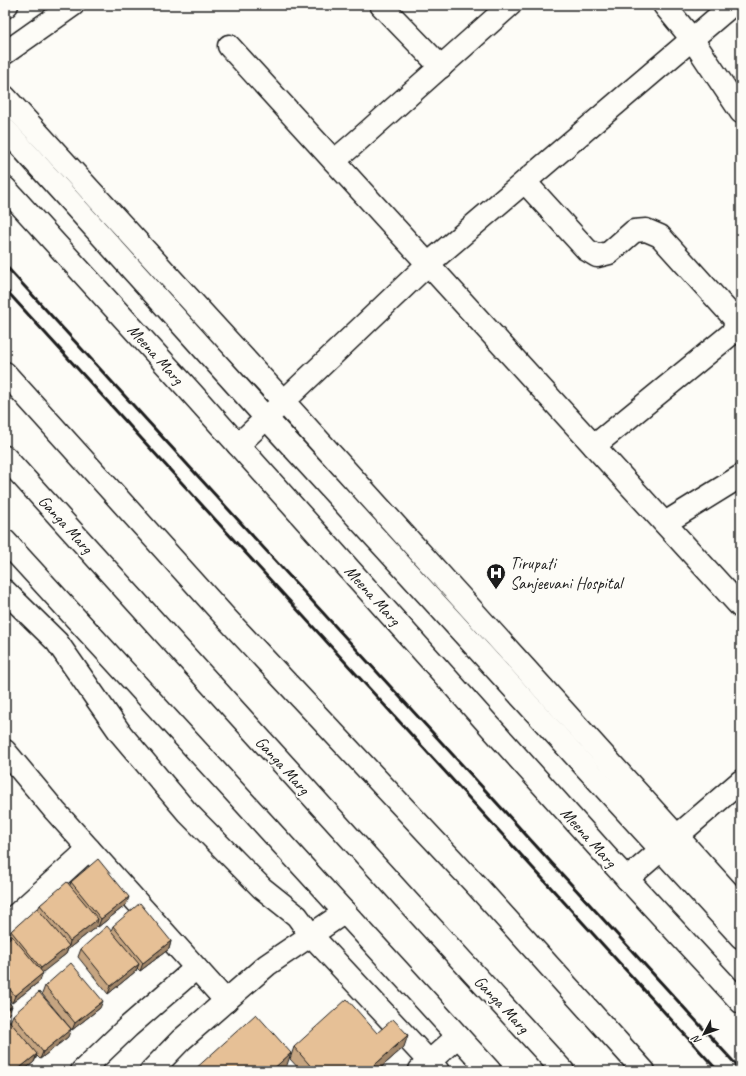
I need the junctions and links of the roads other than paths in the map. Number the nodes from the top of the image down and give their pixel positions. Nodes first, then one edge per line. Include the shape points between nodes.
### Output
1 (72, 5) edge
2 (381, 5) edge
3 (510, 5) edge
4 (664, 5) edge
5 (732, 5) edge
6 (692, 39) junction
7 (229, 46) dead end
8 (5, 53) edge
9 (441, 67) junction
10 (5, 97) edge
11 (741, 112) edge
12 (5, 130) edge
13 (334, 161) junction
14 (524, 182) junction
15 (5, 188) edge
16 (428, 264) junction
17 (5, 373) edge
18 (284, 402) junction
19 (267, 419) junction
20 (238, 445) junction
21 (594, 446) junction
22 (5, 457) edge
23 (741, 476) edge
24 (664, 523) junction
25 (5, 541) edge
26 (5, 591) edge
27 (741, 607) edge
28 (5, 751) edge
29 (741, 780) edge
30 (668, 842) junction
31 (89, 848) junction
32 (627, 879) junction
33 (741, 906) edge
34 (344, 912) junction
35 (5, 925) edge
36 (311, 935) junction
37 (741, 937) edge
38 (196, 968) junction
39 (226, 1001) junction
40 (741, 1002) edge
41 (458, 1036) junction
42 (429, 1068) edge
43 (82, 1071) edge
44 (150, 1071) edge
45 (490, 1071) edge
46 (563, 1071) edge
47 (644, 1071) edge

1 - 8 street
2 - 9 street
3 - 9 street
4 - 6 street
5 - 6 street
6 - 11 street
6 - 14 street
7 - 13 street
9 - 13 street
10 - 18 street
12 - 19 street
13 - 16 street
14 - 16 street
14 - 21 street via 587,250 597,256 609,253 634,231 646,230 660,236 733,317 736,325 731,334
15 - 20 street, Meena Marg
16 - 18 street
16 - 21 street
17 - 47 street via 227,619 476,885
18 - 19 street
18 - 30 street
19 - 20 street
19 - 30 street
20 - 32 street, Meena Marg
21 - 24 street
22 - 46 street, Ganga Marg
23 - 24 street
24 - 27 street
25 - 34 street
26 - 36 street via 57,642 121,734 187,812 262,888 297,916
28 - 31 street
29 - 30 street
30 - 32 street
30 - 33 street
30 - 37 street
31 - 35 street
31 - 38 street
32 - 40 street, Meena Marg
34 - 36 street
34 - 41 street
36 - 39 street via 267,965
36 - 42 street
38 - 39 street
38 - 43 street
39 - 44 street
41 - 42 street
41 - 45 street

